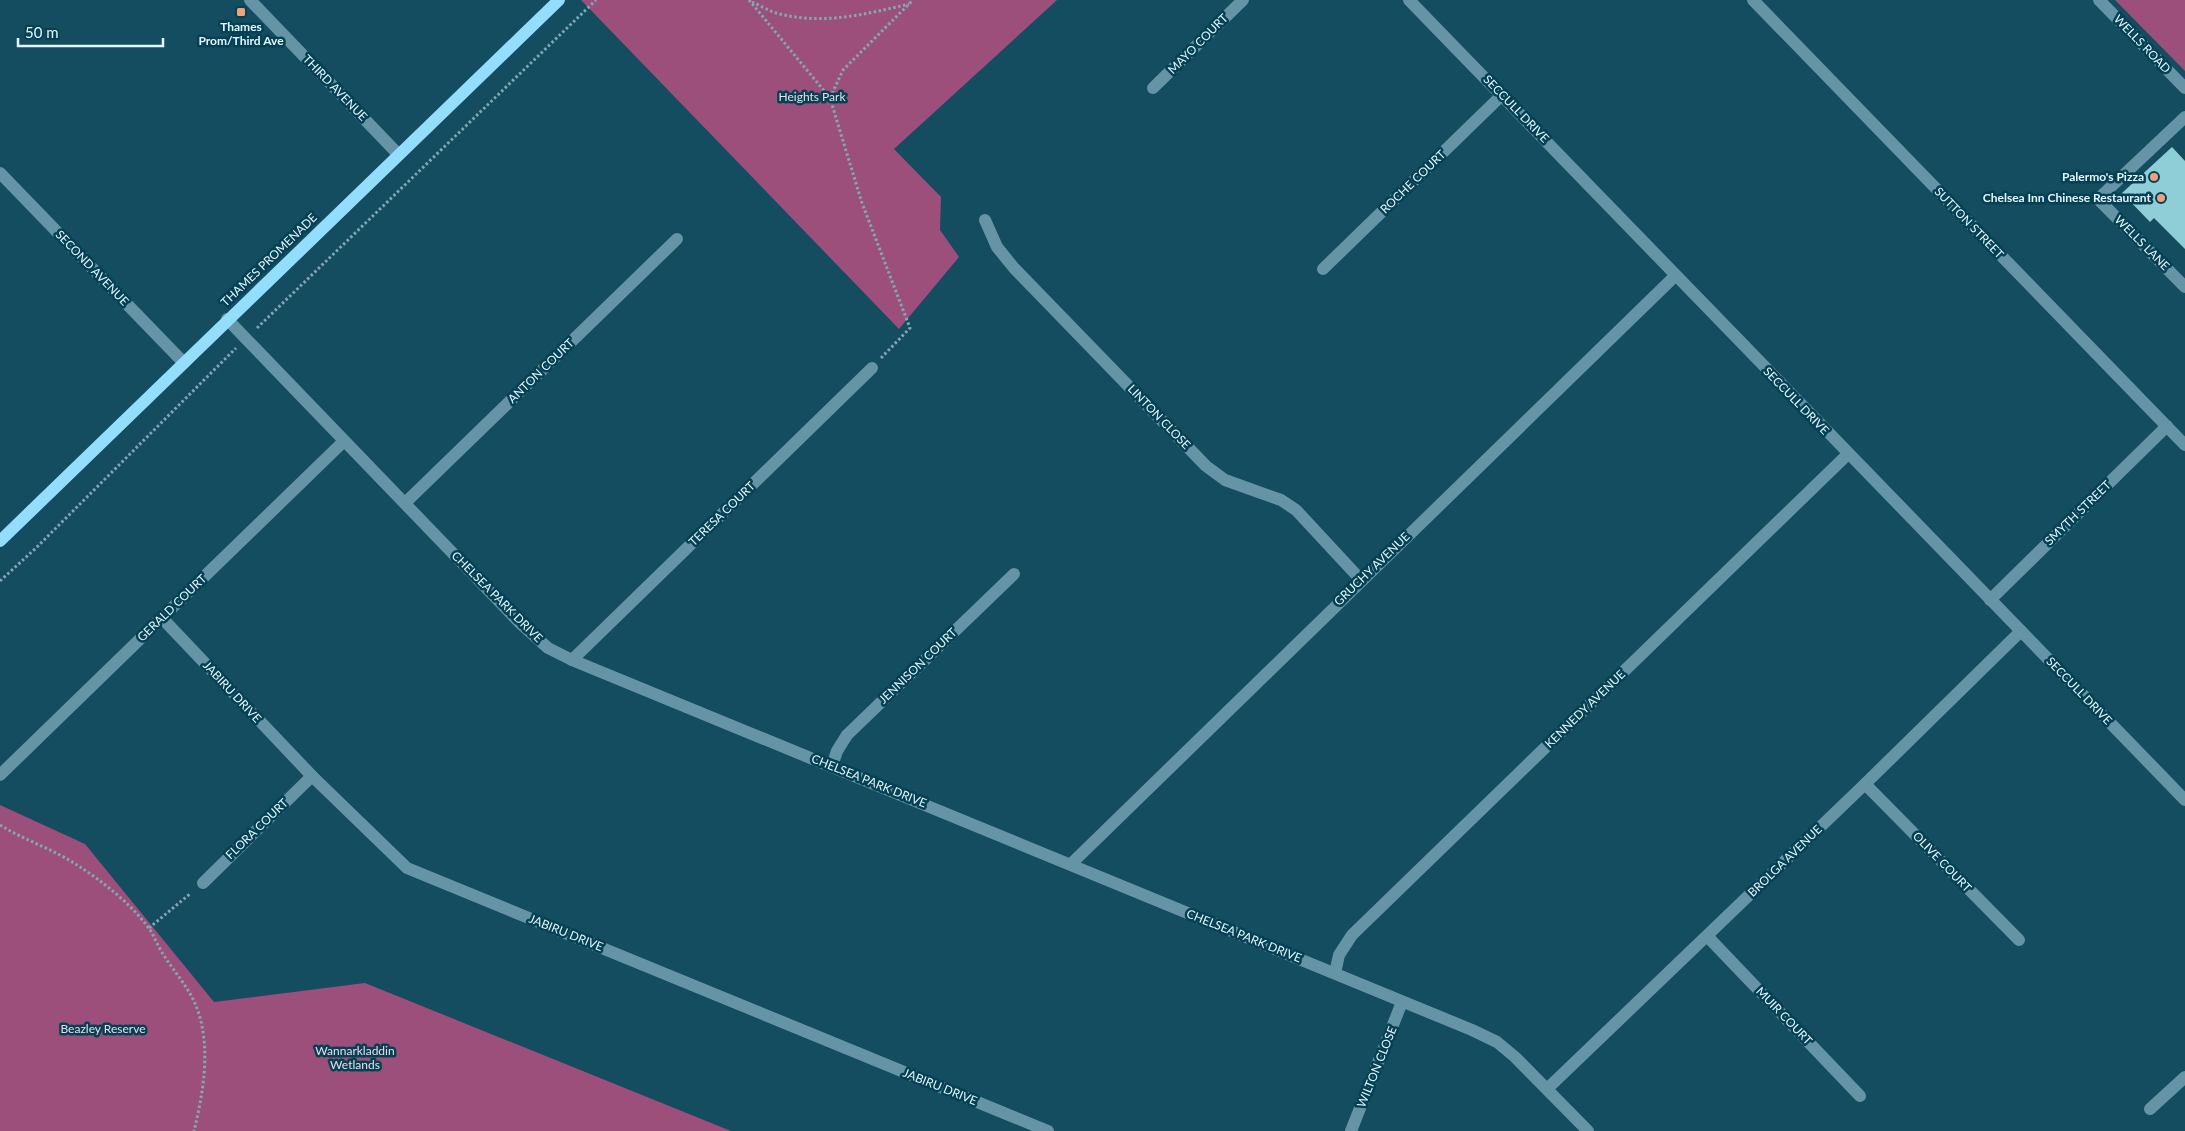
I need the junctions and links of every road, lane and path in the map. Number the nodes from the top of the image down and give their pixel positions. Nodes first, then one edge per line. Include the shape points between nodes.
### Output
1 (250, 0) edge
2 (559, 0) edge
3 (596, 0) edge
4 (749, 0) edge
5 (913, 0) edge
6 (1243, 0) edge
7 (1410, 0) edge
8 (1753, 0) edge
9 (2099, 0) edge
10 (909, 4) junction
11 (1153, 88) dead end
12 (2185, 88) edge
13 (1502, 95) junction
14 (830, 98) junction
15 (2185, 117) edge
16 (398, 154) junction
17 (0, 173) edge
18 (985, 220) dead end
19 (677, 239) dead end
20 (1323, 269) dead end
21 (1675, 276) junction
22 (2185, 287) edge
23 (227, 319) junction
24 (245, 339) junction
25 (184, 363) junction
26 (872, 368) joint
27 (2167, 426) junction
28 (344, 442) junction
29 (2185, 445) edge
30 (1848, 454) junction
31 (405, 504) junction
32 (0, 541) edge
33 (1014, 574) dead end
34 (1361, 580) junction
35 (0, 581) edge
36 (1990, 600) junction
37 (162, 618) junction
38 (2021, 632) junction
39 (572, 660) junction
40 (832, 766) junction
41 (0, 775) edge
42 (312, 776) junction
43 (1866, 784) junction
44 (2185, 800) edge
45 (0, 825) edge
46 (1071, 864) junction
47 (203, 883) joint
48 (149, 928) junction
49 (1707, 936) junction
50 (2018, 940) dead end
51 (1335, 973) junction
52 (1402, 1002) junction
53 (2185, 1077) edge
54 (1547, 1089) junction
55 (1860, 1096) dead end
56 (2150, 1109) dead end
57 (194, 1131) edge
58 (1048, 1131) edge
59 (1350, 1131) edge
60 (1588, 1131) edge

1 - 16 street, THIRD AVENUE
2 - 16 main road, THAMES PROMENADE
3 - 24 path
4 - 10 path via 780,14 825,20
4 - 14 path
5 - 10 path
6 - 11 street, MAYO COURT
7 - 13 street, SECCULL DRIVE
8 - 27 street, SUTTON STREET
9 - 12 street, WELLS ROAD
10 - 14 path via 843,70
13 - 20 street, ROCHE COURT
13 - 21 street, SECCULL DRIVE
14 - 26 path via 862,203 910,328
15 - 22 street, WELLS LANE via 2098,199
16 - 23 main road, THAMES PROMENADE
17 - 25 street, SECOND AVENUE
18 - 34 street, LINTON CLOSE via 997,247 1014,268 1206,466 1225,480 1281,500 1296,510
19 - 31 street, ANTON COURT
21 - 30 street, SECCULL DRIVE
21 - 34 street, GRUCHY AVENUE
23 - 24 street, CHELSEA PARK DRIVE
23 - 25 main road, THAMES PROMENADE
24 - 28 street, CHELSEA PARK DRIVE
24 - 35 path
25 - 32 main road, THAMES PROMENADE
26 - 39 street, TERESA COURT
27 - 29 street, SUTTON STREET
27 - 36 street, SMYTH STREET
28 - 31 street, CHELSEA PARK DRIVE
28 - 37 street, GERALD COURT
30 - 36 street, SECCULL DRIVE
30 - 51 street, KENNEDY AVENUE via 1352,935 1339,955
31 - 39 street, CHELSEA PARK DRIVE via 520,623 548,648
33 - 40 street, JENNISON COURT via 848,734
34 - 46 street, GRUCHY AVENUE
36 - 38 street, SECCULL DRIVE
37 - 41 street, GERALD COURT
37 - 42 street, JABIRU DRIVE
38 - 43 street, BROLGA AVENUE
38 - 44 street, SECCULL DRIVE
39 - 40 street, CHELSEA PARK DRIVE
40 - 46 street, CHELSEA PARK DRIVE
42 - 47 street, FLORA COURT
42 - 58 street, JABIRU DRIVE via 407,868
43 - 49 street, BROLGA AVENUE
43 - 50 street, OLIVE COURT
45 - 48 path via 78,865 134,911
46 - 51 street, CHELSEA PARK DRIVE
47 - 48 path
48 - 57 path via 198,1012 204,1041 202,1096
49 - 54 street, BROLGA AVENUE
49 - 55 street, MUIR COURT
51 - 52 street, CHELSEA PARK DRIVE
52 - 54 street, CHELSEA PARK DRIVE via 1497,1042
52 - 59 street, WILTON CLOSE
53 - 56 street
54 - 60 street, CHELSEA PARK DRIVE

